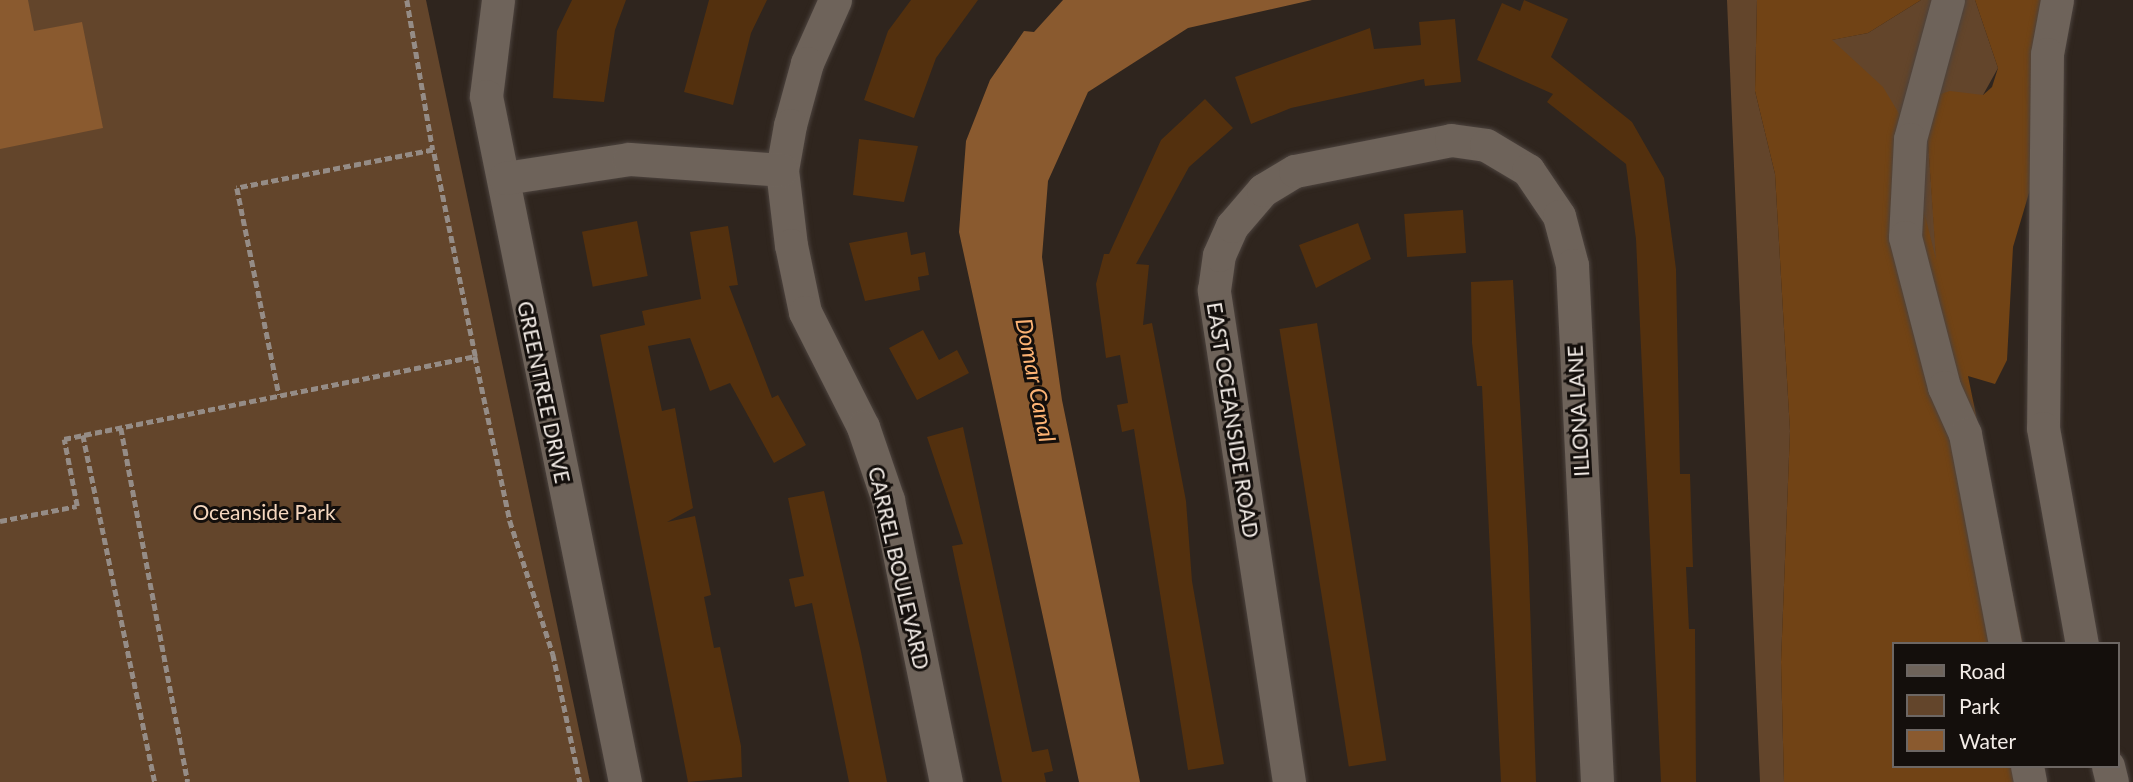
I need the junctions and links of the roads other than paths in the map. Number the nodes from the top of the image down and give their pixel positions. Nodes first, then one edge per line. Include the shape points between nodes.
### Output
1 (498, 0) edge
2 (835, 0) edge
3 (1948, 0) edge
4 (2057, 0) edge
5 (1416, 144) joint
6 (782, 170) junction
7 (505, 178) junction
8 (2006, 642) edge
9 (2082, 642) edge
10 (625, 782) edge
11 (946, 782) edge
12 (1289, 782) edge
13 (1597, 782) edge

1 - 7 street, GREENTREE DRIVE via 486,96
2 - 6 street, CARREL BOULEVARD via 807,63
3 - 8 street via 1910,139 1905,237 1944,387 1965,434
4 - 9 street via 2047,54 2043,428
5 - 12 street, EAST OCEANSIDE ROAD via 1295,171 1263,190 1231,226 1219,255 1214,290
5 - 13 street, ILLONA LANE via 1462,142 1512,157 1544,188 1559,216 1572,265
6 - 7 street via 629,159
6 - 11 street, CARREL BOULEVARD via 805,312 863,427 888,500
7 - 10 street, GREENTREE DRIVE

